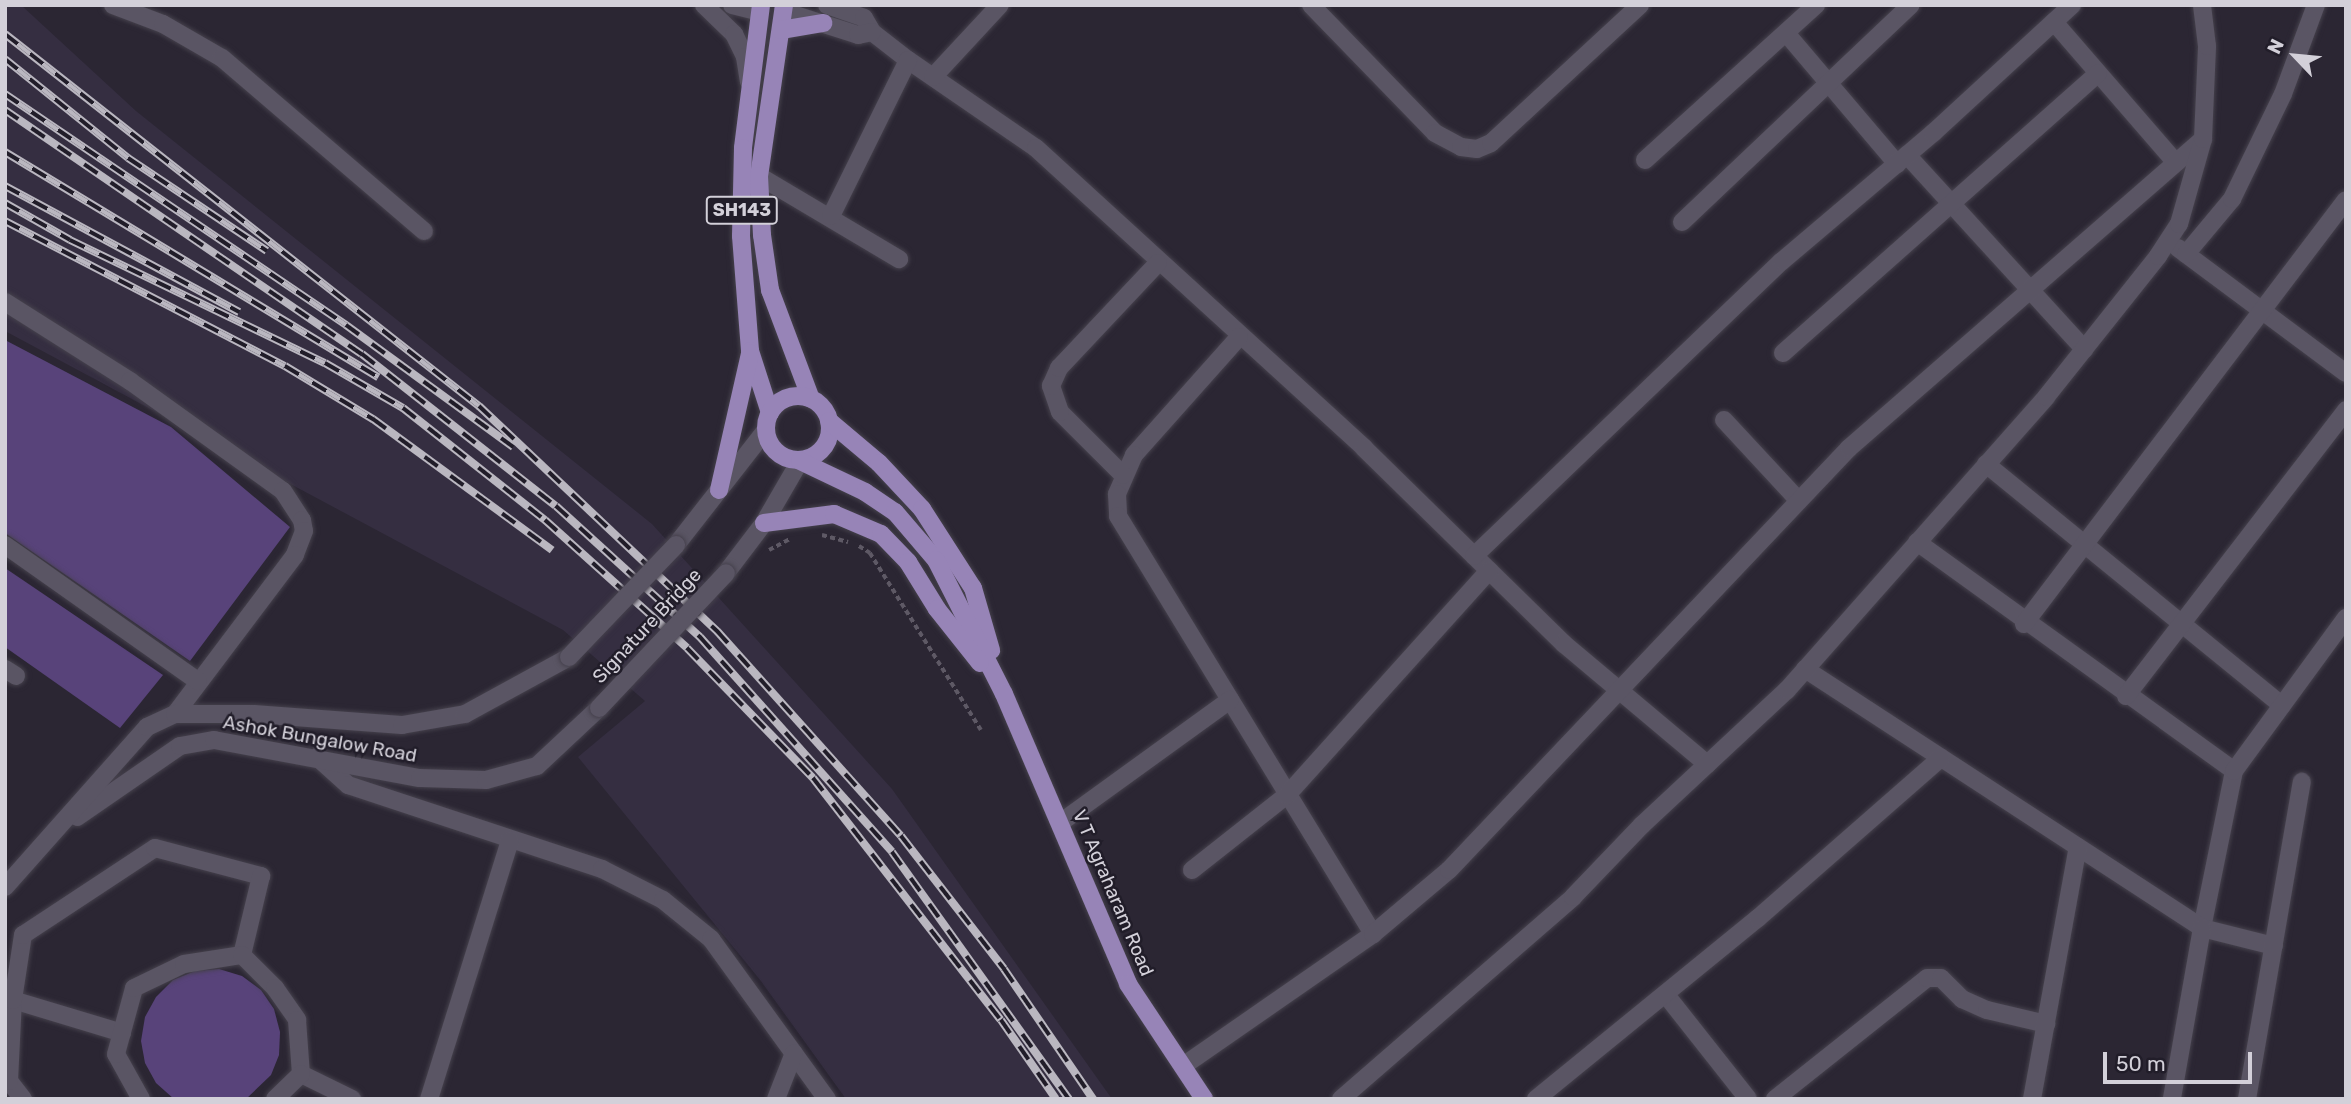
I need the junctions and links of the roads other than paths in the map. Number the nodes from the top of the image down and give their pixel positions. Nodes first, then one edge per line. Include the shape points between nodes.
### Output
1 (113, 5) edge
2 (704, 5) edge
3 (732, 5) edge
4 (1000, 5) edge
5 (1311, 5) edge
6 (1640, 5) edge
7 (1816, 5) edge
8 (1911, 5) edge
9 (2072, 5) edge
10 (2202, 5) edge
11 (2316, 5) edge
12 (760, 8) edge
13 (783, 8) edge
14 (825, 14) edge
15 (2054, 22) junction
16 (781, 30) junction
17 (1786, 33) junction
18 (908, 60) junction
19 (2098, 73) junction
20 (933, 77) junction
21 (1830, 83) junction
22 (751, 99) junction
23 (2203, 139) junction
24 (1902, 159) junction
25 (1645, 160) dead end
26 (2176, 163) junction
27 (759, 176) junction
28 (2346, 200) edge
29 (1949, 202) junction
30 (831, 216) junction
31 (1682, 222) dead end
32 (424, 230) dead end
33 (2168, 241) junction
34 (2186, 254) junction
35 (899, 259) dead end
36 (1158, 263) junction
37 (2028, 292) junction
38 (5, 302) edge
39 (2261, 310) junction
40 (1239, 337) junction
41 (2084, 349) junction
42 (750, 351) junction
43 (1783, 353) dead end
44 (2346, 373) edge
45 (811, 399) junction
46 (2346, 410) edge
47 (1724, 420) dead end
48 (768, 421) junction
49 (829, 421) junction
50 (792, 459) junction
51 (1986, 464) junction
52 (1123, 475) junction
53 (719, 490) junction
54 (1799, 501) junction
55 (764, 523) junction
56 (1917, 542) junction
57 (5, 545) edge
58 (2085, 545) junction
59 (1474, 556) junction
60 (1489, 570) junction
61 (2346, 618) edge
62 (2024, 624) junction
63 (2181, 624) junction
64 (1805, 668) junction
65 (198, 681) junction
66 (1619, 690) junction
67 (1004, 694) junction
68 (2126, 696) junction
69 (1230, 700) junction
70 (2282, 705) junction
71 (599, 708) joint
72 (175, 714) junction
73 (317, 757) junction
74 (1941, 758) junction
75 (1707, 764) junction
76 (2234, 771) junction
77 (2302, 782) dead end
78 (1287, 795) junction
79 (1060, 823) junction
80 (510, 840) junction
81 (41, 844) junction
82 (2078, 847) junction
83 (1192, 870) dead end
84 (5, 887) edge
85 (2202, 928) junction
86 (1373, 934) junction
87 (2274, 946) junction
88 (242, 955) junction
89 (1666, 995) junction
90 (13, 1000) junction
91 (2046, 1024) junction
92 (122, 1032) junction
93 (794, 1053) junction
94 (1183, 1066) junction
95 (301, 1074) junction
96 (23, 1099) edge
97 (141, 1099) edge
98 (275, 1099) edge
99 (352, 1099) edge
100 (429, 1099) edge
101 (776, 1099) edge
102 (827, 1099) edge
103 (1204, 1099) edge
104 (1341, 1099) edge
105 (1536, 1099) edge
106 (1748, 1099) edge
107 (1775, 1099) edge
108 (2032, 1099) edge
109 (2172, 1099) edge
110 (2247, 1099) edge

1 - 32 street via 163,24 222,58
2 - 22 street via 734,34 745,57
3 - 12 street
4 - 20 street
5 - 6 street via 1435,133 1461,147 1477,149 1491,144
7 - 17 street
8 - 21 street
9 - 15 street
10 - 23 street via 2207,46
11 - 34 street via 2283,94 2232,200
12 - 13 main road
12 - 22 main road, SH143
13 - 14 street
13 - 16 main road, SH143
14 - 16 main road
14 - 18 street via 858,35 872,32
15 - 19 street
15 - 24 street
16 - 27 main road, SH143
17 - 21 street
17 - 25 street
18 - 20 street
18 - 30 street
19 - 26 street
19 - 29 street
20 - 36 street via 1036,148
21 - 24 street
21 - 31 street
22 - 42 main road, SH143 via 743,148 741,236
23 - 26 street
23 - 33 street via 2185,208
24 - 29 street
24 - 59 street via 1782,261
26 - 37 street
27 - 30 street
27 - 45 main road, SH143 via 771,290
28 - 39 street
29 - 37 street
29 - 43 street
30 - 35 street
33 - 34 street
33 - 41 street
34 - 39 street
36 - 40 street
36 - 52 street via 1059,368 1051,386 1060,412
37 - 41 street
37 - 54 street via 1849,448
38 - 65 street via 130,381 283,491 295,506 304,531 295,555
39 - 44 street
39 - 58 street
40 - 52 street via 1134,455
40 - 59 street via 1364,448
41 - 51 street
42 - 48 main road, SH143
42 - 53 main road
45 - 48 main road via 783,400
45 - 49 main road, SH143
46 - 63 street
47 - 54 street
48 - 50 main road via 768,441
48 - 53 street, Ashok Bungalow Road
49 - 50 main road via 822,449
49 - 67 main road via 879,463 922,509 973,588
50 - 55 street, Signature Bridge
50 - 67 main road via 865,492 895,512 936,560
51 - 56 street
51 - 58 street
52 - 69 street via 1116,506 1123,528
53 - 72 street, Ashok Bungalow Road, bridge via 676,545 569,657 466,714 402,725 254,714
54 - 66 street
55 - 67 main road via 834,514 881,534 908,562 937,609
55 - 71 street, Signature Bridge, bridge via 726,573
56 - 62 street
56 - 64 street
57 - 65 street
58 - 62 street
58 - 63 street
59 - 60 street
60 - 66 street
60 - 78 street
61 - 70 street
62 - 68 street
63 - 68 street
63 - 70 street
64 - 74 street
64 - 75 street
65 - 72 street
66 - 75 street
66 - 86 street via 1449,870
67 - 79 main road, V T Agraharam Road
68 - 76 street
69 - 78 street
69 - 79 street
70 - 76 street
71 - 73 street, Ashok Bungalow Road via 537,766 486,780 420,778
72 - 81 street, Ashok Bungalow Road via 147,727
73 - 80 street via 348,785
73 - 81 street, Ashok Bungalow Road via 214,740 180,746 136,772
74 - 82 street
74 - 89 street
75 - 104 street via 1573,897
76 - 85 street
77 - 87 street
78 - 83 street
78 - 86 street
79 - 94 main road, V T Agraharam Road via 1128,984
80 - 93 street via 602,869 663,900 712,939
80 - 100 street
81 - 84 street, Ashok Bungalow Road
82 - 85 street
82 - 91 street
85 - 87 street
85 - 109 street
86 - 94 street
87 - 110 street
88 - 90 street via 261,876 155,848 23,935
88 - 92 street via 184,964 134,988
88 - 95 street via 297,1020
89 - 105 street
89 - 106 street
90 - 92 street
90 - 96 street via 9,1081
91 - 107 street via 1987,1010 1962,999 1941,978 1927,978
91 - 108 street
92 - 97 street via 116,1054
93 - 101 street
93 - 102 street
94 - 103 main road, V T Agraharam Road
95 - 98 street
95 - 99 street

